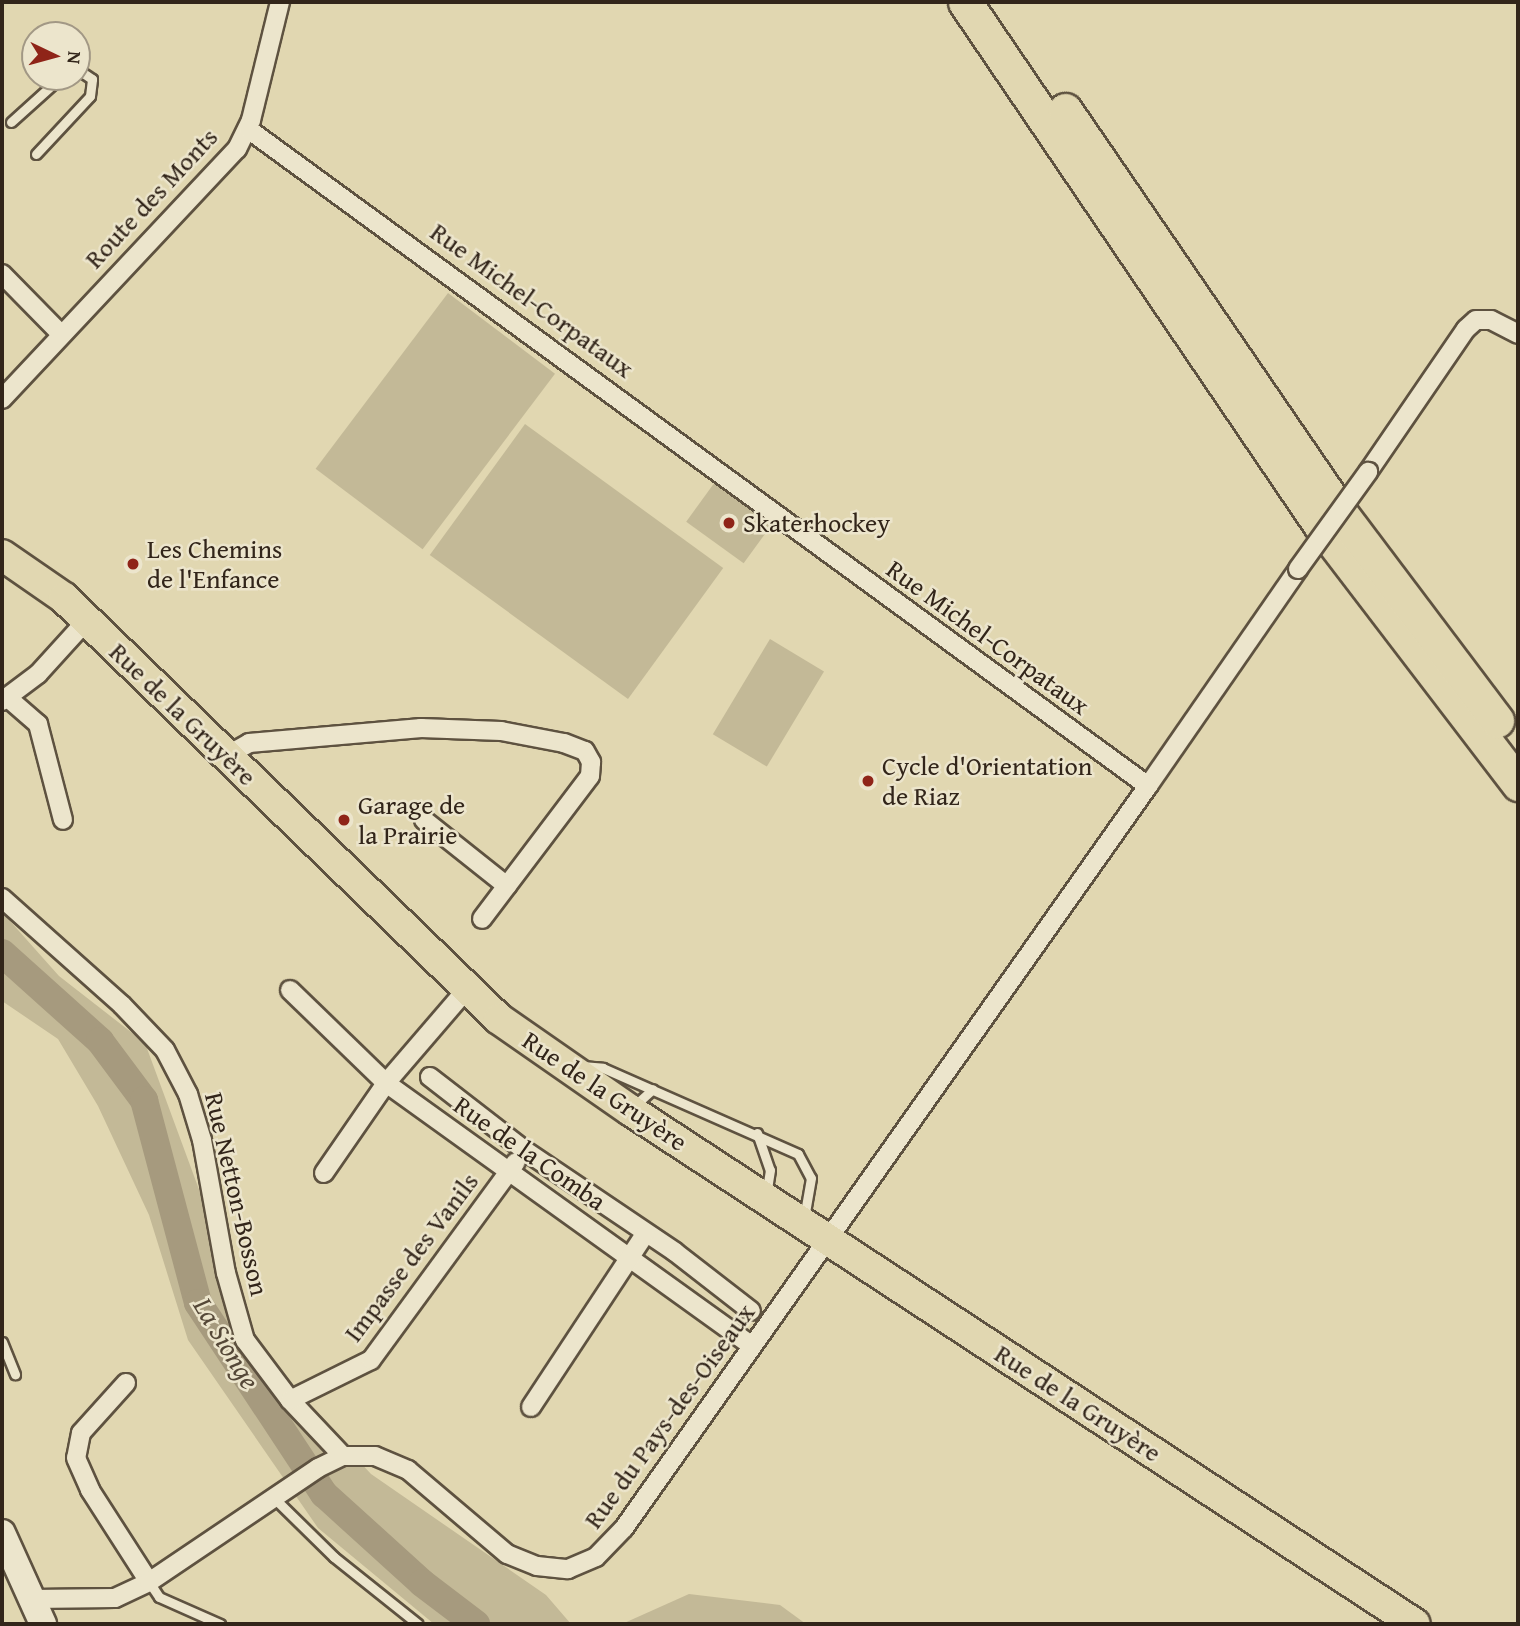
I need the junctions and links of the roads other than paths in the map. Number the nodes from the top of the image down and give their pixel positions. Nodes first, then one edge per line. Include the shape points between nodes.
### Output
1 (280, 2) edge
2 (965, 2) edge
3 (993, 2) edge
4 (45, 91) edge
5 (91, 91) edge
6 (11, 122) dead end
7 (248, 129) junction
8 (36, 154) dead end
9 (2, 274) edge
10 (60, 333) junction
11 (1518, 334) edge
12 (2, 400) edge
13 (2, 555) edge
14 (87, 621) junction
15 (5, 699) edge
16 (1518, 747) edge
17 (226, 756) junction
18 (1518, 784) edge
19 (1148, 786) junction
20 (63, 820) dead end
21 (424, 820) dead end
22 (507, 886) junction
23 (2, 898) edge
24 (482, 919) dead end
25 (290, 989) dead end
26 (466, 990) junction
27 (575, 1073) junction
28 (430, 1077) dead end
29 (386, 1083) junction
30 (653, 1089) junction
31 (630, 1110) junction
32 (757, 1133) junction
33 (524, 1150) junction
34 (510, 1171) junction
35 (324, 1173) dead end
36 (764, 1199) junction
37 (803, 1223) junction
38 (645, 1234) junction
39 (829, 1241) junction
40 (630, 1256) junction
41 (751, 1311) dead end
42 (2, 1342) edge
43 (752, 1346) junction
44 (15, 1374) dead end
45 (126, 1383) dead end
46 (290, 1400) junction
47 (531, 1407) dead end
48 (343, 1456) junction
49 (276, 1500) junction
50 (2, 1533) edge
51 (149, 1582) junction
52 (33, 1600) junction
53 (43, 1624) edge
54 (220, 1624) edge
55 (418, 1624) edge
56 (1415, 1624) edge

1 - 7 street, Route des Monts
2 - 18 highway via 1321,526
3 - 16 highway via 1340,512
4 - 6 lane
5 - 8 lane
7 - 10 street, Route des Monts via 237,149
7 - 19 street, Rue Michel-Corpataux
9 - 10 street
10 - 12 street, Route des Monts
11 - 19 street, bridge via 1491,320 1476,320 1466,329
13 - 14 main road, Rue de la Gruyère via 41,579
14 - 15 street
14 - 17 main road, Rue de la Gruyère
15 - 20 street via 38,724
17 - 22 street via 249,743 421,728 501,731 578,747 590,758 590,776
17 - 26 main road, Rue de la Gruyère
19 - 39 street
21 - 22 street
22 - 24 street
23 - 46 street, Rue Netton-Bosson via 164,1050 188,1094 202,1140 226,1273 245,1340
25 - 29 street, Rue de la Comba
26 - 27 main road, Rue de la Gruyère
26 - 29 street
27 - 30 lane via 584,1065 593,1065
27 - 31 main road, Rue de la Gruyère
28 - 33 street
29 - 34 street, Rue de la Comba
29 - 35 street
30 - 31 lane
30 - 32 lane
31 - 36 main road, Rue de la Gruyère
32 - 36 lane via 770,1171
32 - 37 lane via 790,1148 808,1165 810,1187
33 - 34 street, Impasse des Vanils
33 - 38 street
34 - 40 street, Rue de la Comba
34 - 46 street, Impasse des Vanils via 371,1360
36 - 37 main road, Rue de la Gruyère
37 - 39 main road, Rue de la Gruyère
38 - 40 street
38 - 41 street
39 - 43 street, Rue du Pays-des-Oiseaux
39 - 56 main road, Rue de la Gruyère
40 - 43 street, Rue de la Comba
40 - 47 street
42 - 44 lane
43 - 48 street, Rue du Pays-des-Oiseaux via 624,1528 596,1557 568,1569 537,1566 507,1554 408,1470 374,1456
45 - 51 street via 81,1433 76,1458 90,1490
46 - 48 street, Rue Netton-Bosson
48 - 49 street, Rue du Pays-des-Oiseaux via 318,1468
49 - 51 street, Rue du Pays-des-Oiseaux
49 - 55 lane via 334,1557
50 - 52 main road
51 - 52 street, Rue du Pays-des-Oiseaux via 115,1598
51 - 54 lane via 159,1597
52 - 53 main road

